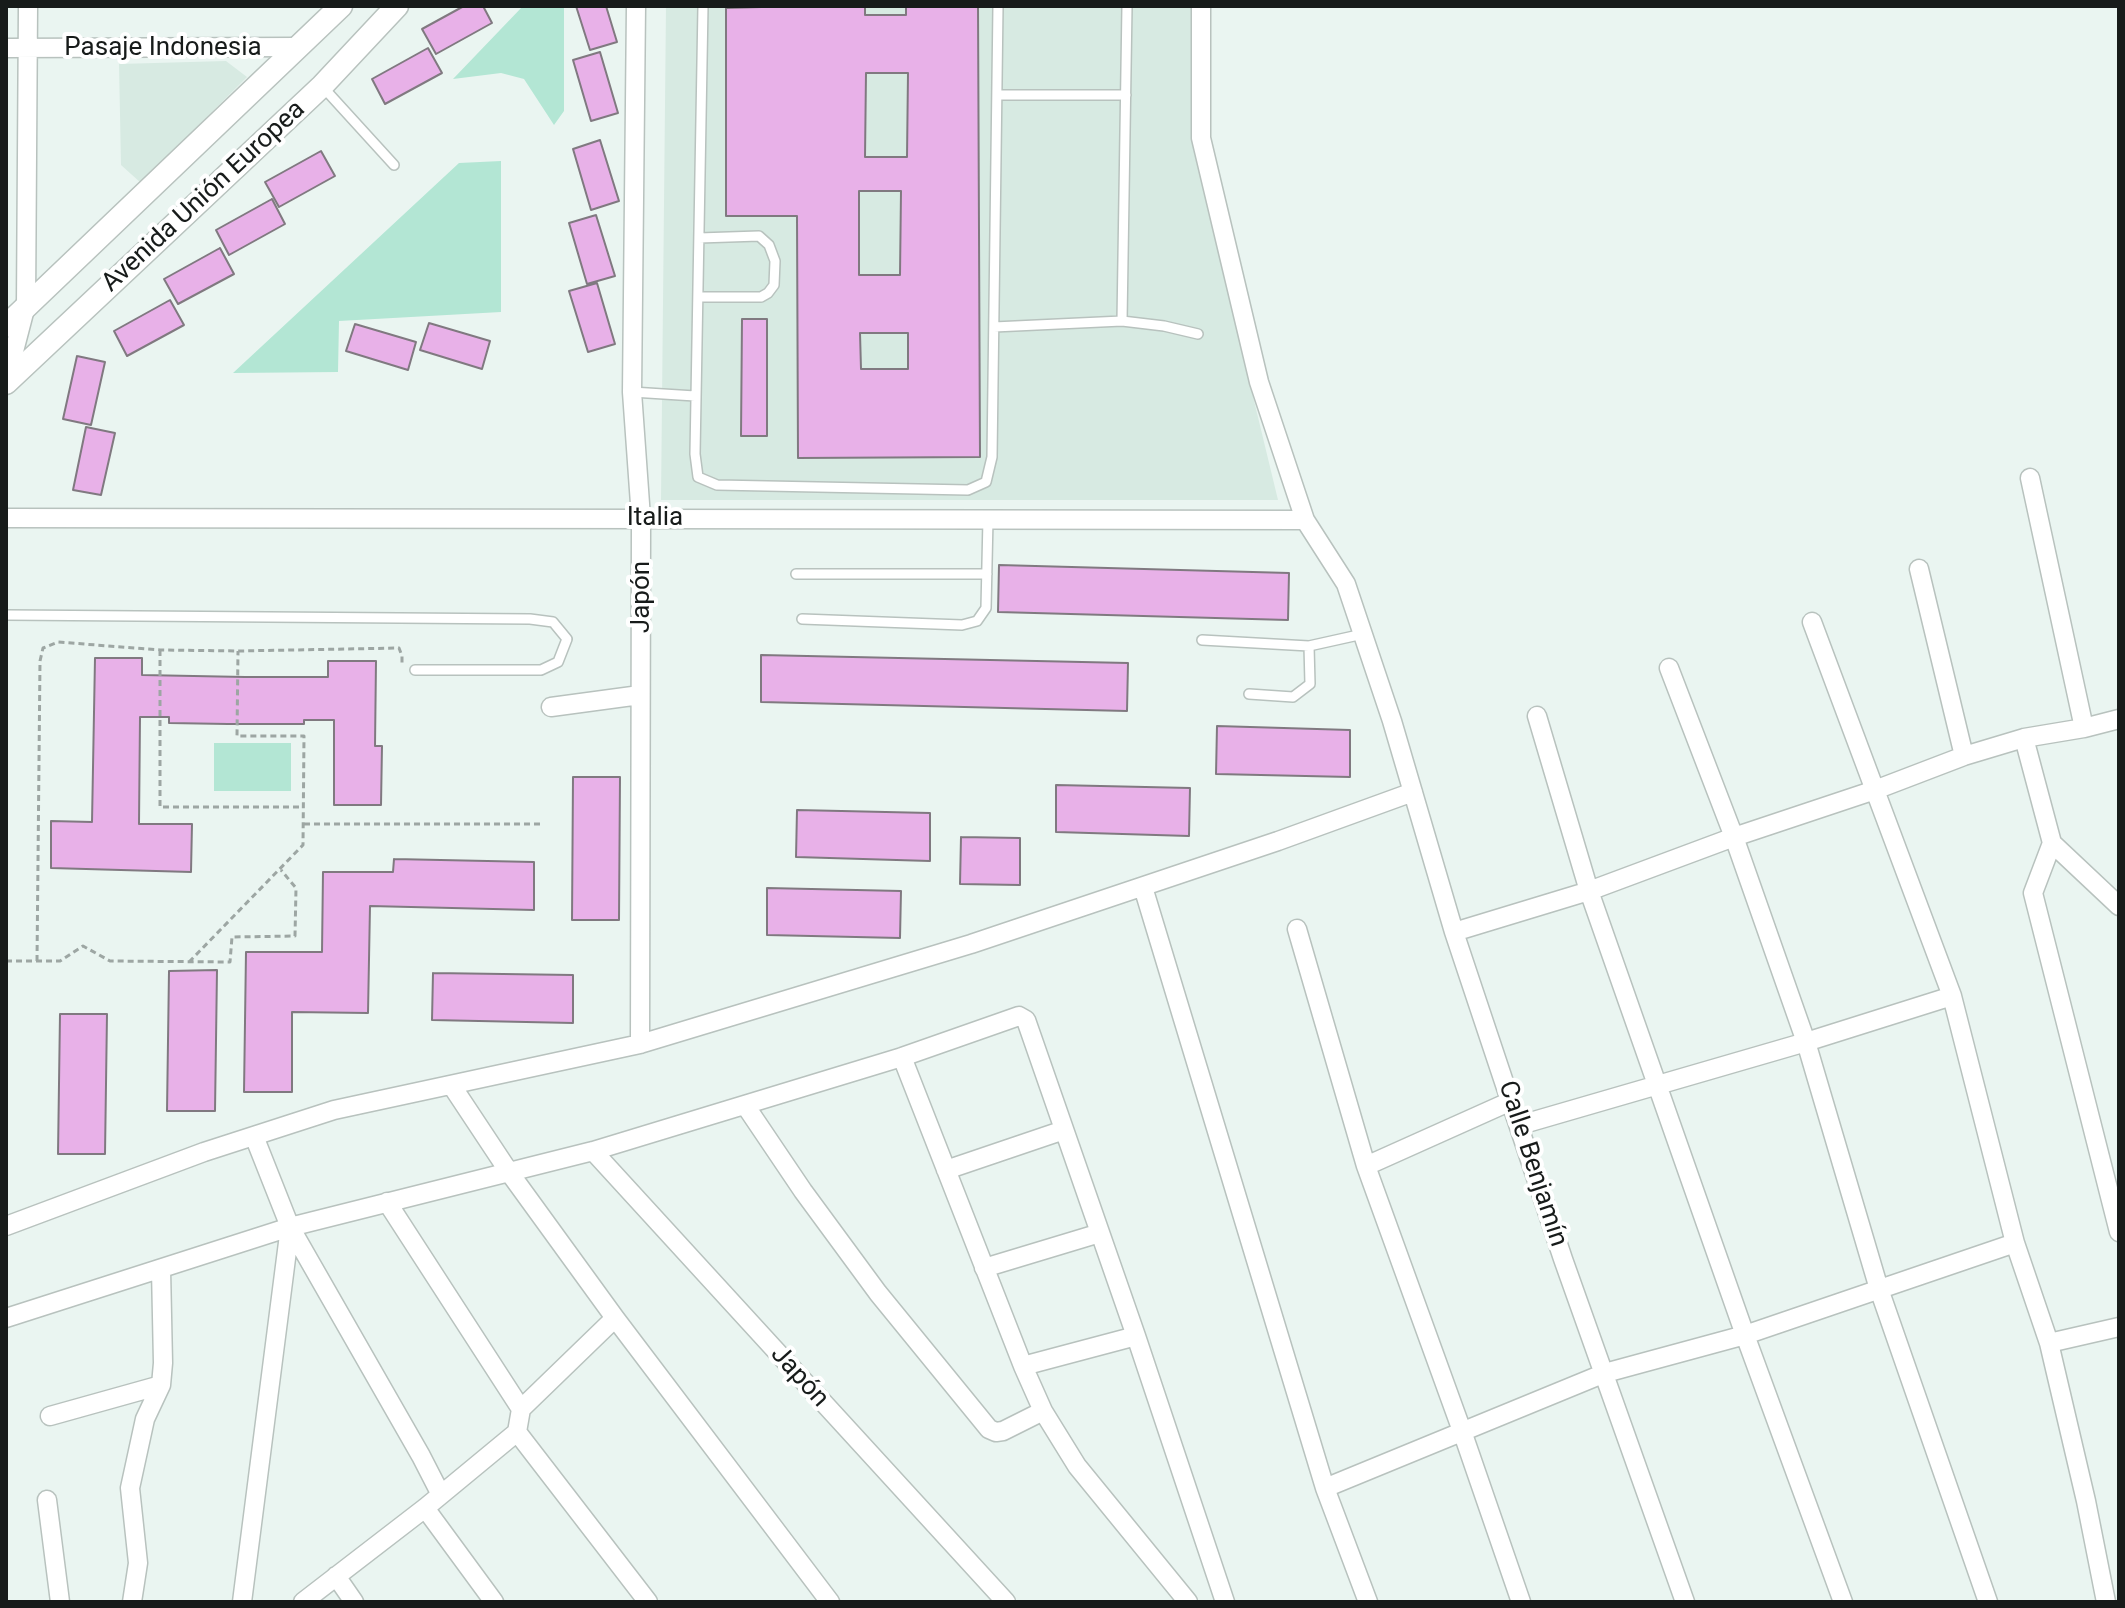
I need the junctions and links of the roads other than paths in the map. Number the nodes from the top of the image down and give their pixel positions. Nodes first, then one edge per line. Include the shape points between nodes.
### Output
1 (28, 6) edge
2 (341, 6) edge
3 (397, 6) edge
4 (636, 6) edge
5 (703, 6) edge
6 (998, 6) edge
7 (1127, 6) edge
8 (1201, 6) edge
9 (299, 47) junction
10 (6, 48) edge
11 (28, 49) junction
12 (322, 86) junction
13 (997, 95) junction
14 (1126, 95) junction
15 (394, 165) dead end
16 (699, 238) junction
17 (698, 297) junction
18 (26, 305) junction
19 (1122, 321) junction
20 (6, 326) edge
21 (994, 327) junction
22 (1198, 334) dead end
23 (6, 382) edge
24 (632, 392) junction
25 (695, 396) junction
26 (2030, 478) dead end
27 (6, 518) edge
28 (641, 518) junction
29 (988, 519) junction
30 (1305, 520) junction
31 (1919, 569) dead end
32 (796, 574) dead end
33 (987, 574) junction
34 (6, 615) edge
35 (802, 619) dead end
36 (1812, 622) dead end
37 (1363, 634) junction
38 (1202, 640) dead end
39 (1309, 646) junction
40 (1669, 668) dead end
41 (415, 670) road end
42 (1249, 694) dead end
43 (640, 695) junction
44 (551, 707) dead end
45 (1537, 716) dead end
46 (2119, 719) edge
47 (2084, 728) junction
48 (2024, 738) junction
49 (1964, 756) junction
50 (1875, 790) junction
51 (1413, 792) junction
52 (1734, 837) junction
53 (2052, 843) junction
54 (1143, 887) junction
55 (1589, 891) junction
56 (2119, 906) edge
57 (1297, 929) dead end
58 (1454, 932) junction
59 (1952, 996) junction
60 (1806, 1042) junction
61 (640, 1044) junction
62 (902, 1057) junction
63 (1657, 1084) junction
64 (452, 1086) junction
65 (1511, 1101) junction
66 (745, 1105) junction
67 (1520, 1125) junction
68 (1064, 1130) junction
69 (254, 1136) junction
70 (593, 1151) junction
71 (1366, 1166) junction
72 (946, 1170) junction
73 (509, 1172) junction
74 (387, 1202) junction
75 (6, 1226) edge
76 (290, 1227) junction
77 (2119, 1232) edge
78 (1100, 1233) junction
79 (2015, 1243) junction
80 (984, 1268) junction
81 (161, 1269) junction
82 (1879, 1289) junction
83 (6, 1302) edge
84 (15, 1314) edge
85 (615, 1318) junction
86 (2119, 1327) edge
87 (1745, 1335) junction
88 (1136, 1336) junction
89 (2049, 1343) junction
90 (1023, 1366) junction
91 (1605, 1373) junction
92 (161, 1385) junction
93 (521, 1409) junction
94 (1043, 1411) junction
95 (50, 1416) dead end
96 (1462, 1431) junction
97 (517, 1432) junction
98 (1325, 1488) junction
99 (440, 1493) junction
100 (47, 1500) dead end
101 (425, 1508) junction
102 (336, 1576) junction
103 (60, 1602) edge
104 (132, 1602) edge
105 (242, 1602) edge
106 (303, 1602) edge
107 (354, 1602) edge
108 (494, 1602) edge
109 (648, 1602) edge
110 (830, 1602) edge
111 (1006, 1602) edge
112 (1188, 1602) edge
113 (1225, 1602) edge
114 (1368, 1602) edge
115 (1521, 1602) edge
116 (1685, 1602) edge
117 (1843, 1602) edge
118 (1988, 1602) edge
119 (2106, 1602) edge

1 - 11 street
2 - 9 street, Avenida Unión Europea
3 - 12 street, Avenida Unión Europea
4 - 24 street, Japón
5 - 16 lane
6 - 13 lane
7 - 14 lane
8 - 30 street, Calle Benjamín via 1201,138 1259,382
9 - 11 street, Pasaje Indonesia
9 - 18 street, Avenida Unión Europea
10 - 11 street, Pasaje Indonesia
11 - 18 street
12 - 15 lane
12 - 23 street, Avenida Unión Europea
13 - 14 lane
13 - 21 lane
14 - 19 lane
16 - 17 lane
16 - 17 lane via 759,236 775,261 774,285 761,297
17 - 25 lane
18 - 20 street, Avenida Unión Europea
18 - 23 street
19 - 21 lane
19 - 22 lane
21 - 25 lane via 992,457 986,482 968,490 717,485 698,477
24 - 25 lane
24 - 28 street, Japón
26 - 47 street
27 - 28 street, Italia
28 - 29 street, Italia
28 - 43 street, Japón
29 - 30 street, Italia
29 - 33 lane
30 - 37 street, Calle Benjamín via 1346,584
31 - 49 street
32 - 33 lane
33 - 35 lane via 986,608 977,621 962,625
34 - 41 lane via 530,619 553,622 567,639 558,662 541,670
36 - 50 street
37 - 39 lane
37 - 51 street, Calle Benjamín
38 - 39 lane
39 - 42 lane via 1310,684 1293,697
40 - 52 street
43 - 44 street
43 - 61 street, Japón
45 - 55 street
46 - 47 street
47 - 48 street
48 - 49 street
48 - 53 street
49 - 50 street
50 - 52 street
50 - 59 street
51 - 54 street
51 - 58 street, Calle Benjamín
52 - 55 street
52 - 60 street
53 - 56 street
53 - 77 street via 2033,893
54 - 61 street
54 - 98 street
55 - 58 street
55 - 63 street
57 - 71 street
58 - 65 street, Calle Benjamín
59 - 60 street
59 - 79 street
60 - 63 street
60 - 82 street
61 - 64 street
62 - 66 street
62 - 68 street via 1024,1017
62 - 72 street
63 - 67 street
63 - 87 street
64 - 69 street via 334,1110
64 - 73 street
65 - 67 street, Calle Benjamín
65 - 71 street
66 - 70 street
66 - 94 street via 869,1280 989,1429 1007,1430
67 - 91 street, Calle Benjamín
68 - 72 street
68 - 78 street
69 - 75 street
69 - 76 street
70 - 73 street
70 - 111 street, Japón
71 - 96 street
72 - 80 street
73 - 74 street
73 - 85 street
74 - 76 street
74 - 93 street
76 - 81 street
76 - 99 street
76 - 105 street
78 - 80 street
78 - 88 street
79 - 82 street
79 - 89 street
80 - 90 street
81 - 84 street
81 - 92 street
82 - 87 street
82 - 118 street
83 - 84 street
85 - 93 street
85 - 110 street
86 - 89 street
87 - 91 street
87 - 117 street
88 - 90 street
88 - 113 street
89 - 119 street
90 - 94 street
91 - 96 street
91 - 116 street, Calle Benjamín
92 - 95 street
92 - 104 street via 145,1419 130,1488 138,1563
93 - 97 street
94 - 112 street via 1077,1466
96 - 98 street
96 - 115 street
97 - 99 street
97 - 109 street
98 - 114 street
99 - 101 street
100 - 103 street
101 - 102 street
101 - 108 street
102 - 106 street
102 - 107 street

